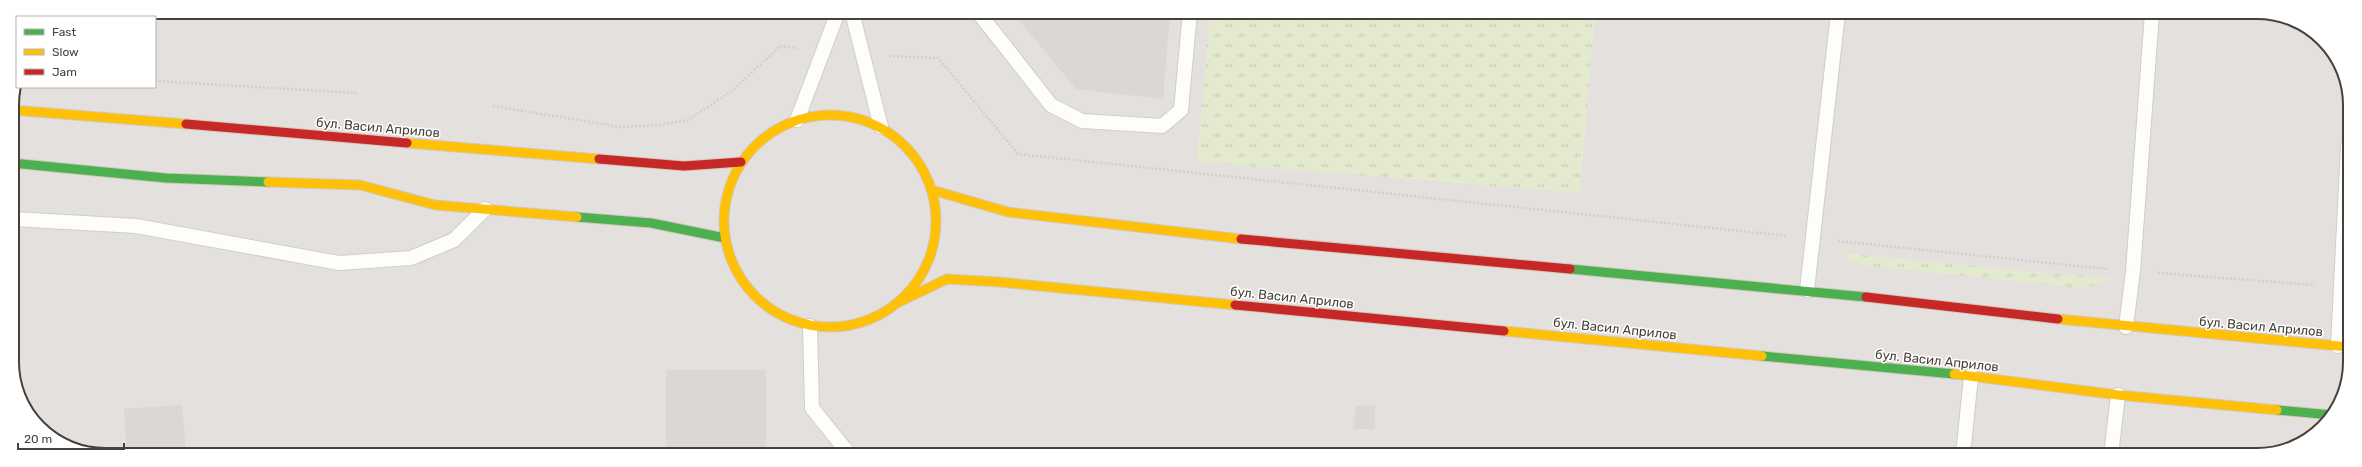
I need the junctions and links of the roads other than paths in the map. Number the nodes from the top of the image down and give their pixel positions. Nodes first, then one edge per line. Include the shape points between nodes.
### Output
1 (835, 19) edge
2 (854, 19) edge
3 (983, 19) edge
4 (1189, 19) edge
5 (1837, 19) edge
6 (2152, 19) edge
7 (19, 111) edge
8 (797, 120) junction
9 (881, 127) junction
10 (741, 162) junction
11 (19, 164) edge
12 (932, 190) junction
13 (485, 209) junction
14 (19, 219) edge
15 (2343, 223) edge
16 (725, 238) junction
17 (1807, 290) junction
18 (899, 302) junction
19 (810, 326) junction
20 (2126, 327) junction
21 (2343, 346) edge
22 (1971, 376) junction
23 (2118, 395) junction
24 (2325, 414) edge
25 (845, 448) edge
26 (1964, 448) edge
27 (2112, 448) edge

1 - 8 lane
2 - 9 lane
3 - 4 lane via 1051,105 1082,122 1162,126 1181,110
5 - 17 lane
6 - 20 lane via 2133,271
7 - 10 main road, бул. Васил Априлов via 684,166
8 - 9 main road via 825,114 854,117
8 - 10 main road via 771,133
9 - 12 main road via 905,145 921,166
10 - 16 main road via 731,182 725,204
11 - 13 main road via 166,178 360,186 435,205
12 - 17 main road, бул. Васил Априлов via 1008,212 1176,233
12 - 18 main road via 936,223 931,255 916,283
13 - 14 lane via 454,240 411,258 339,263 136,226
13 - 16 main road via 651,223
15 - 21 lane
16 - 19 main road via 735,270 751,293 780,316
17 - 20 main road, бул. Васил Априлов
18 - 19 main road via 869,320 840,327
18 - 22 main road, бул. Васил Априлов via 947,279 999,282
19 - 25 lane via 812,408
20 - 21 main road, бул. Васил Априлов
22 - 23 main road, бул. Васил Априлов
22 - 26 lane
23 - 24 main road, бул. Васил Априлов
23 - 27 lane

